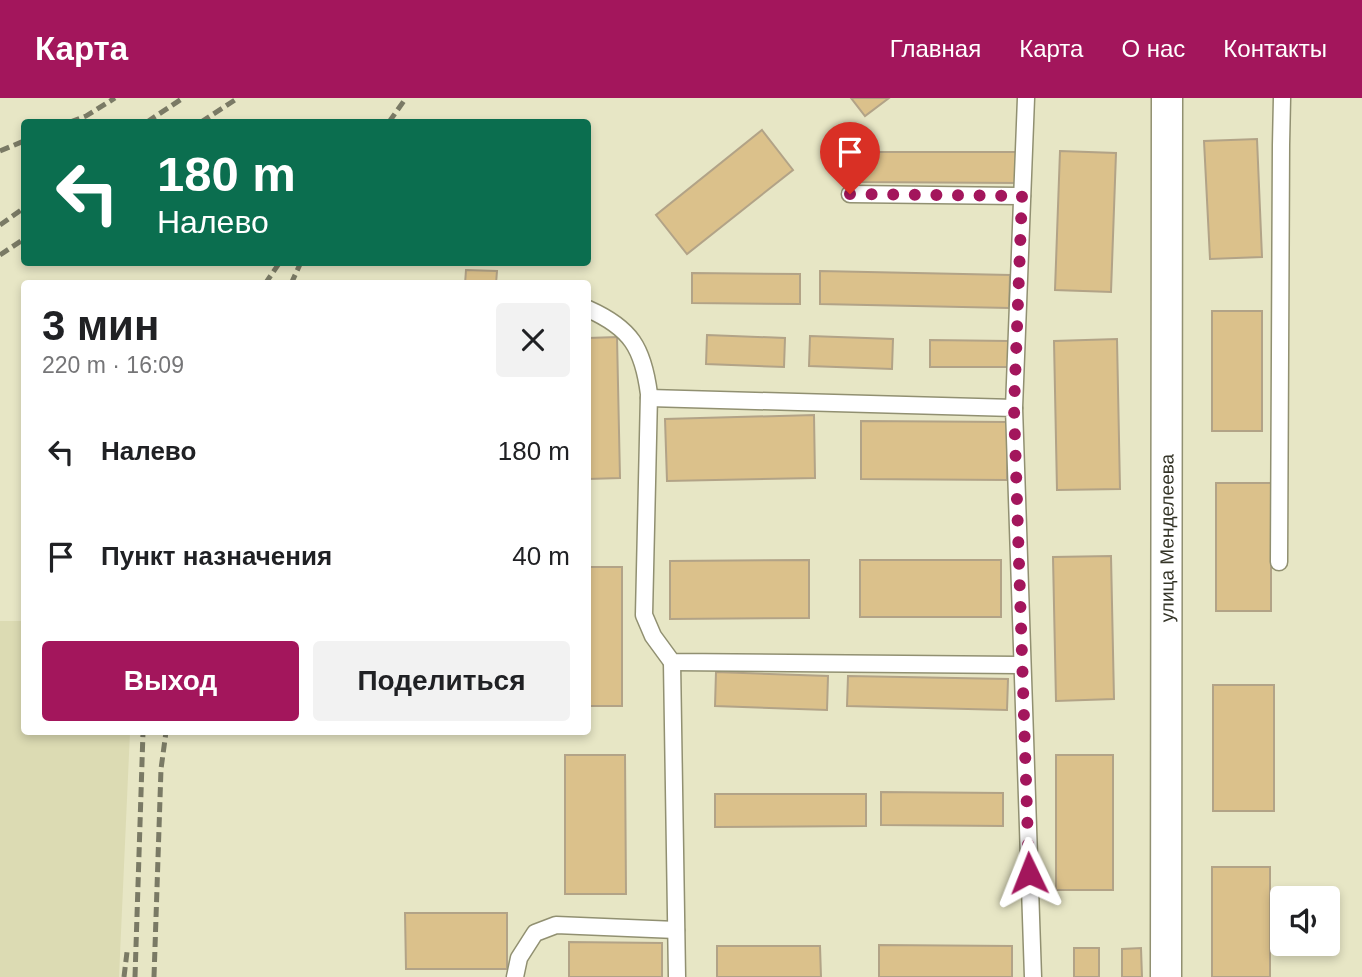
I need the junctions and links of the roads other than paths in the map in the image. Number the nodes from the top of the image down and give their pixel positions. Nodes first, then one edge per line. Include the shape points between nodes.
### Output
1 (1026, 98) edge
2 (1167, 98) edge
3 (1282, 98) edge
4 (850, 194) dead end
5 (1022, 196) junction
6 (591, 312) edge
7 (649, 398) junction
8 (1014, 408) junction
9 (1279, 562) dead end
10 (672, 662) junction
11 (1022, 665) junction
12 (676, 930) junction
13 (515, 977) edge
14 (677, 977) edge
15 (1032, 977) edge
16 (1166, 977) edge

1 - 5 lane
2 - 16 street, улица Менделеева
3 - 9 lane
4 - 5 lane
5 - 8 lane
6 - 7 lane via 619,326 630,338 646,372
7 - 8 lane
7 - 10 lane via 644,615
8 - 11 lane
10 - 11 lane
10 - 12 lane
11 - 15 lane
12 - 13 lane via 556,925 536,933 519,958
12 - 14 lane

